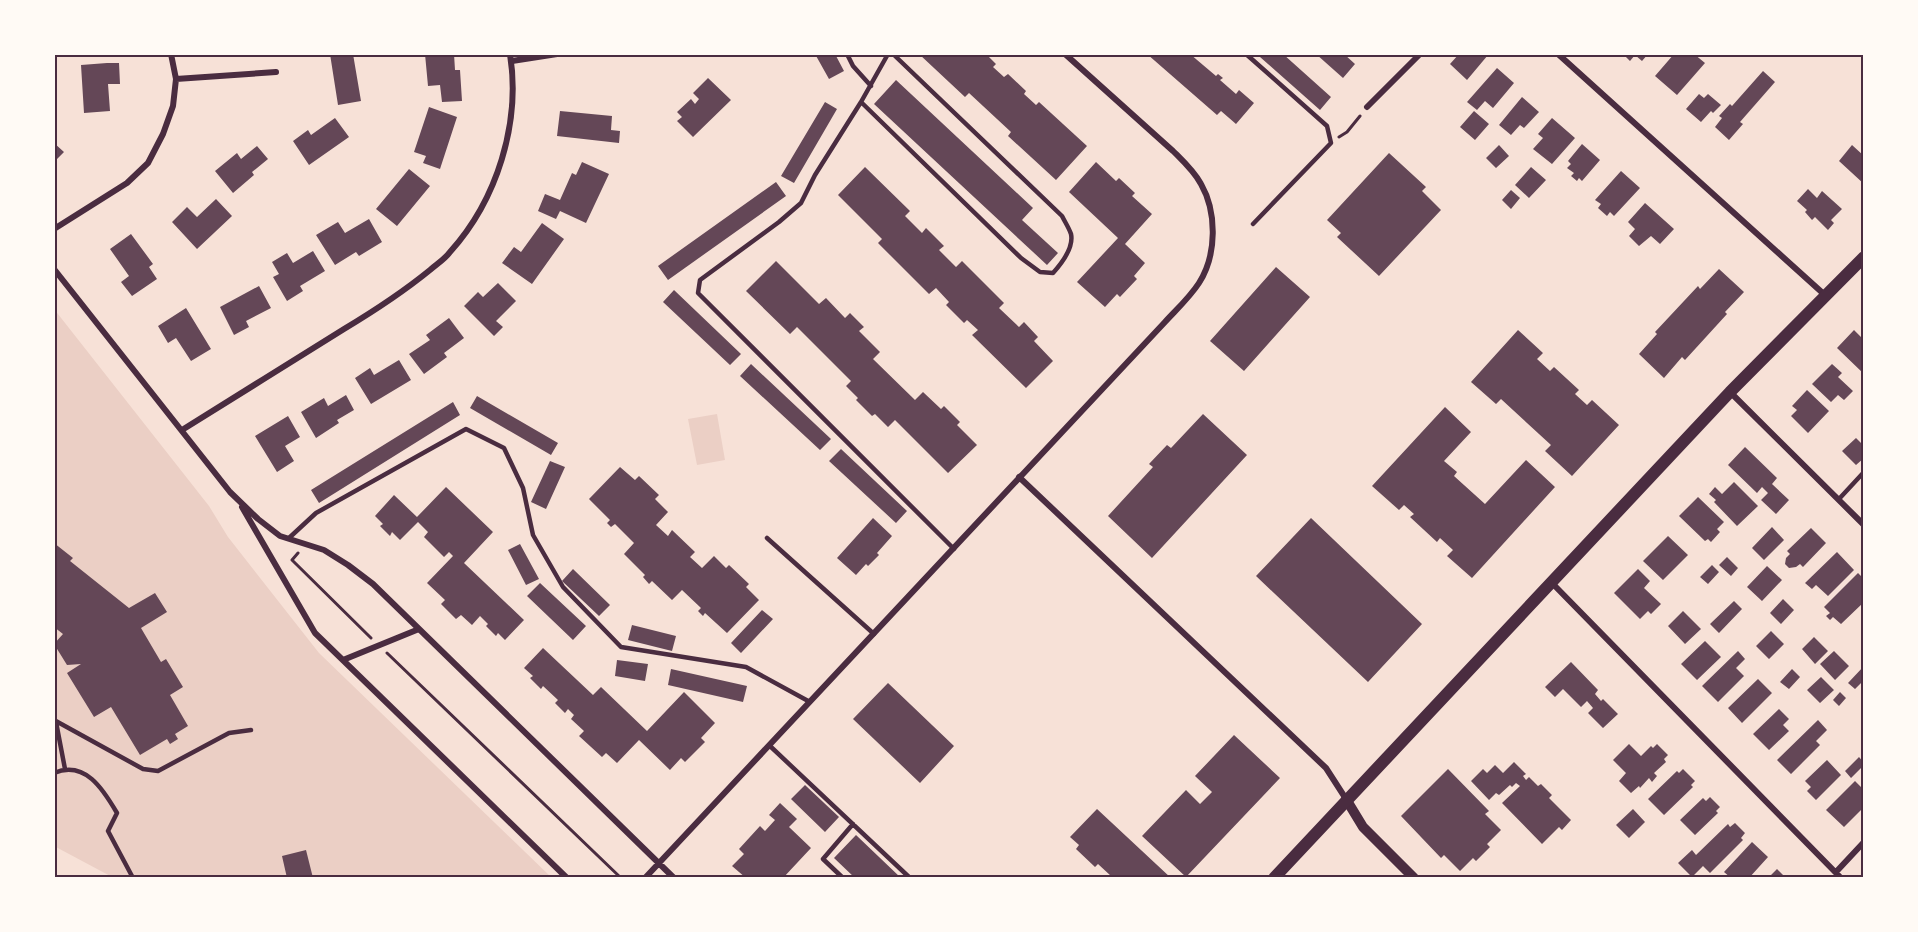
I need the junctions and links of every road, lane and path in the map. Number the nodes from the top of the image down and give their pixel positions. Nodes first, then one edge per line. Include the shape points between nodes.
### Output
1 (171, 54) edge
2 (556, 54) edge
3 (847, 54) edge
4 (888, 54) edge
5 (893, 54) edge
6 (1065, 54) edge
7 (1246, 54) edge
8 (1420, 54) edge
9 (1558, 54) edge
10 (511, 57) edge
11 (276, 72) dead end
12 (176, 80) junction
13 (871, 86) junction
14 (861, 102) junction
15 (1367, 107) joint
16 (1331, 143) junction
17 (1253, 224) dead end
18 (54, 229) edge
19 (1864, 257) edge
20 (54, 269) edge
21 (1826, 296) junction
22 (1730, 392) junction
23 (182, 430) junction
24 (1864, 472) edge
25 (1019, 477) junction
26 (237, 498) junction
27 (1839, 499) junction
28 (1864, 525) edge
29 (289, 538) junction
30 (767, 538) dead end
31 (954, 549) junction
32 (292, 560) dead end
33 (1552, 583) junction
34 (419, 629) junction
35 (874, 634) junction
36 (379, 645) junction
37 (343, 660) junction
38 (810, 702) junction
39 (55, 721) edge
40 (251, 730) dead end
41 (770, 746) junction
42 (65, 769) junction
43 (54, 773) edge
44 (1346, 799) junction
45 (853, 824) junction
46 (1864, 842) edge
47 (658, 863) junction
48 (1836, 873) junction
49 (133, 878) edge
50 (567, 878) edge
51 (621, 878) edge
52 (645, 878) edge
53 (674, 878) edge
54 (843, 878) edge
55 (910, 878) edge
56 (1274, 878) edge
57 (1414, 878) edge
58 (1841, 878) edge

1 - 12 street
2 - 10 street
3 - 13 lane
4 - 13 lane
5 - 14 lane via 1062,216 1071,234 1070,248 1060,265 1053,273 1040,272 1021,258
6 - 25 street via 1188,166 1208,200 1212,244 1207,266 1192,292
7 - 16 lane via 1327,126
8 - 15 street
9 - 21 street
10 - 23 street via 512,117 502,160 489,194 467,232 448,254 399,294
11 - 12 street
12 - 18 street via 173,106 148,163 127,183
13 - 14 lane
14 - 31 lane via 801,203 700,280 698,293
15 - 16 path via 1347,132
16 - 17 lane
19 - 21 main road
20 - 23 street
21 - 22 main road
22 - 27 street
22 - 33 main road
23 - 26 street
24 - 27 lane
25 - 31 street
25 - 44 street via 1326,768
26 - 29 street via 280,536
26 - 37 street via 315,633
27 - 28 street
29 - 34 street via 324,550 348,565
29 - 38 lane via 316,513 466,429 504,448 523,488 533,535 562,587 621,647 746,667
30 - 35 lane
31 - 35 street
32 - 36 path
33 - 44 main road
33 - 48 street
34 - 36 street
34 - 47 street
35 - 38 street
36 - 37 street
36 - 51 path
37 - 50 street
38 - 41 street
39 - 40 lane via 143,769 158,771 229,734
39 - 42 lane
41 - 45 lane
41 - 47 street
42 - 43 lane
42 - 49 lane via 82,772 103,789 117,813 108,831
44 - 56 main road
44 - 57 street via 1363,827
45 - 54 lane via 823,859
45 - 55 lane
46 - 48 street
47 - 52 street
47 - 53 street
48 - 58 street

